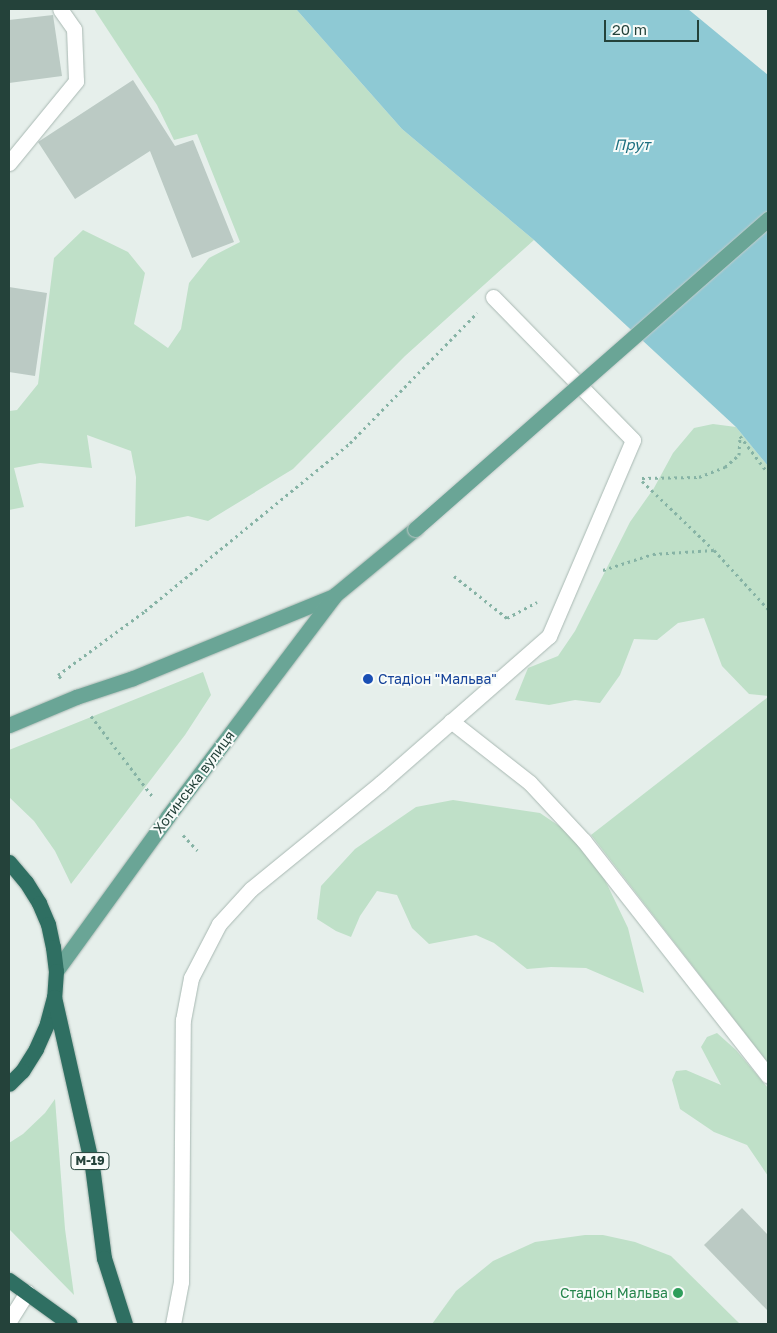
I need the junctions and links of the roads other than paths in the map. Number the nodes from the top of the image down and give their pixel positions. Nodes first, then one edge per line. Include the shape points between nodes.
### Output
1 (60, 9) edge
2 (9, 163) edge
3 (768, 219) edge
4 (493, 297) road end
5 (335, 595) junction
6 (452, 721) junction
7 (9, 726) edge
8 (9, 862) edge
9 (56, 970) junction
10 (54, 998) junction
11 (768, 1076) edge
12 (9, 1084) edge
13 (9, 1280) edge
14 (27, 1292) junction
15 (9, 1320) edge
16 (70, 1324) edge
17 (125, 1324) edge
18 (173, 1324) edge

1 - 2 lane via 74,29 76,81
3 - 5 main road, Хотинська вулиця, bridge via 415,529
4 - 6 lane via 633,440 549,636
5 - 7 main road, Хотинська вулиця
5 - 9 main road, Хотинська вулиця
6 - 11 lane via 530,783 584,841
6 - 18 lane via 251,889 219,924 191,978 183,1020 182,1282
8 - 9 highway, М-19 via 39,903 48,924
9 - 10 highway, М-19
10 - 12 highway, М-19 via 48,1024 36,1048 22,1071
10 - 17 highway, М-19 via 92,1166 104,1258
13 - 14 highway
14 - 15 lane
14 - 16 highway

